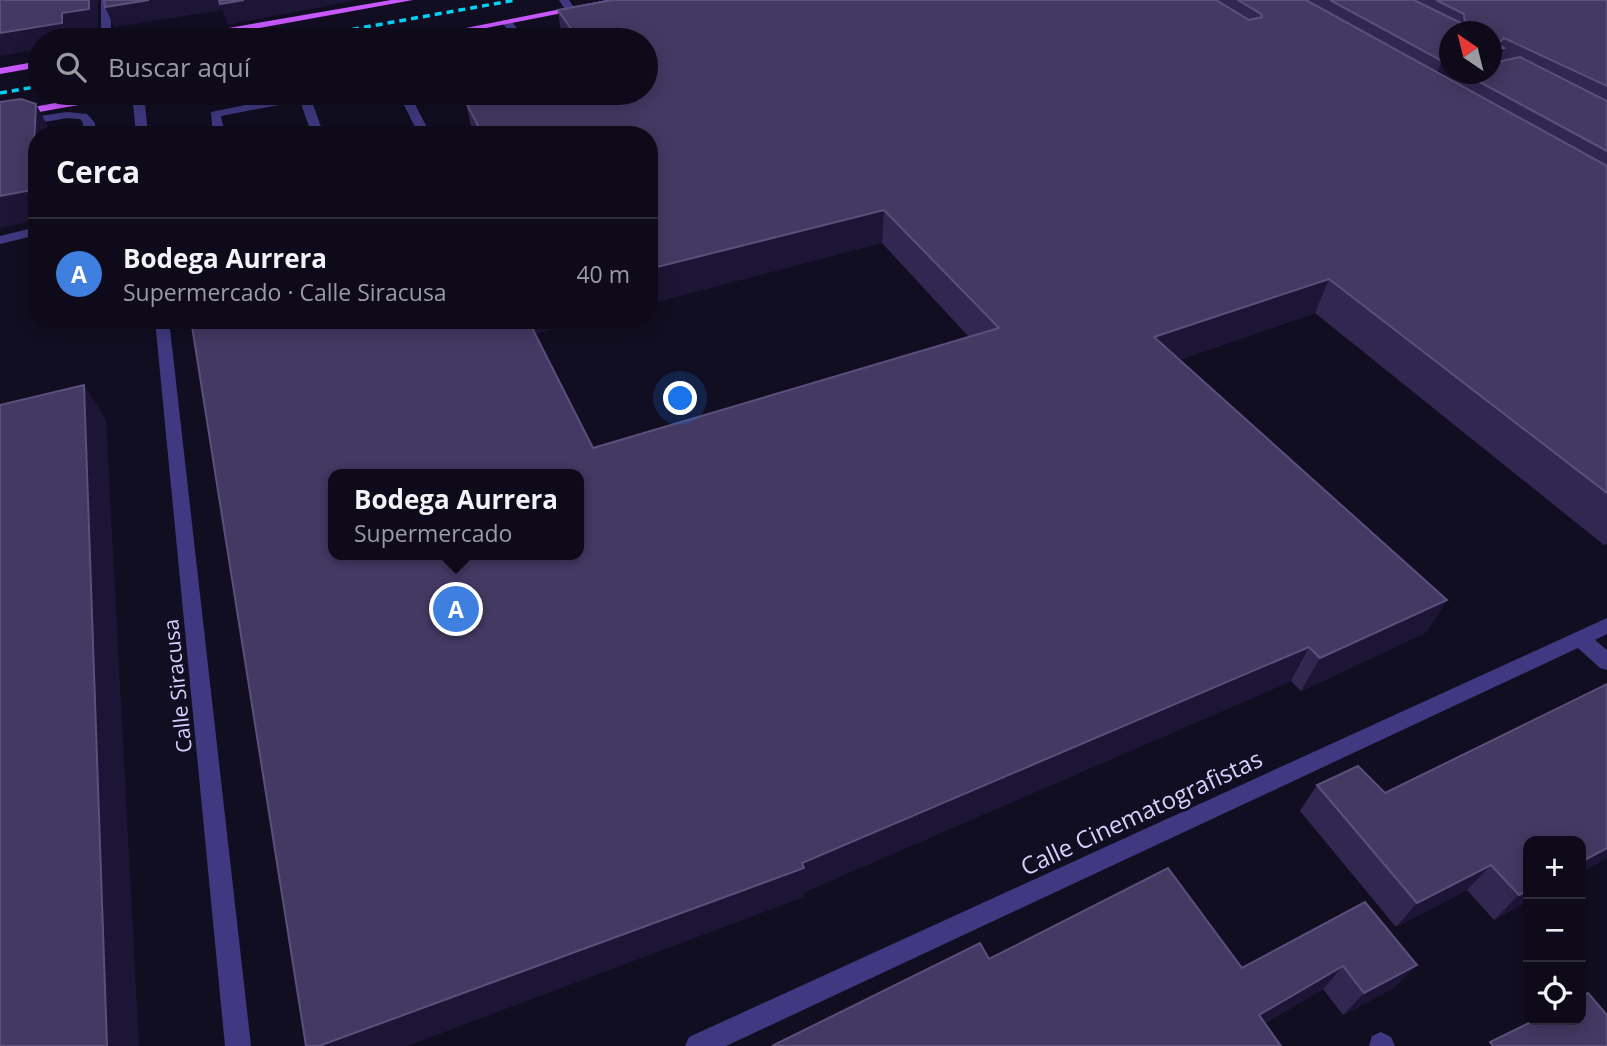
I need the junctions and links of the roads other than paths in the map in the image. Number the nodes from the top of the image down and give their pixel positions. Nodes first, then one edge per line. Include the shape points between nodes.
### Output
1 (106, 0) edge
2 (408, 0) edge
3 (623, 0) edge
4 (567, 5) edge
5 (506, 22) junction
6 (106, 28) edge
7 (246, 28) edge
8 (481, 28) edge
9 (511, 28) edge
10 (28, 66) edge
11 (0, 71) edge
12 (62, 105) edge
13 (139, 105) edge
14 (238, 105) edge
15 (252, 105) edge
16 (307, 105) edge
17 (410, 105) edge
18 (484, 105) edge
19 (239, 109) junction
20 (505, 115) edge
21 (0, 116) edge
22 (0, 126) edge
23 (89, 126) edge
24 (141, 126) edge
25 (217, 126) edge
26 (315, 126) edge
27 (420, 126) edge
28 (28, 233) edge
29 (0, 240) edge
30 (163, 329) edge
31 (1607, 626) edge
32 (1580, 638) junction
33 (1607, 662) edge
34 (238, 1046) edge
35 (698, 1046) edge

1 - 6 street
2 - 7 main road
3 - 4 main road
4 - 5 main road via 559,17
5 - 8 main road
5 - 9 street
10 - 11 main road
12 - 21 main road
13 - 24 street
14 - 19 street
15 - 19 street
16 - 26 street
17 - 27 street
18 - 20 street via 492,118
19 - 25 street via 215,114
22 - 23 street via 67,115 83,116
28 - 29 street
30 - 34 street, Calle Siracusa
31 - 32 street, Calle Cinematografistas
32 - 33 street
32 - 35 street, Calle Cinematografistas

